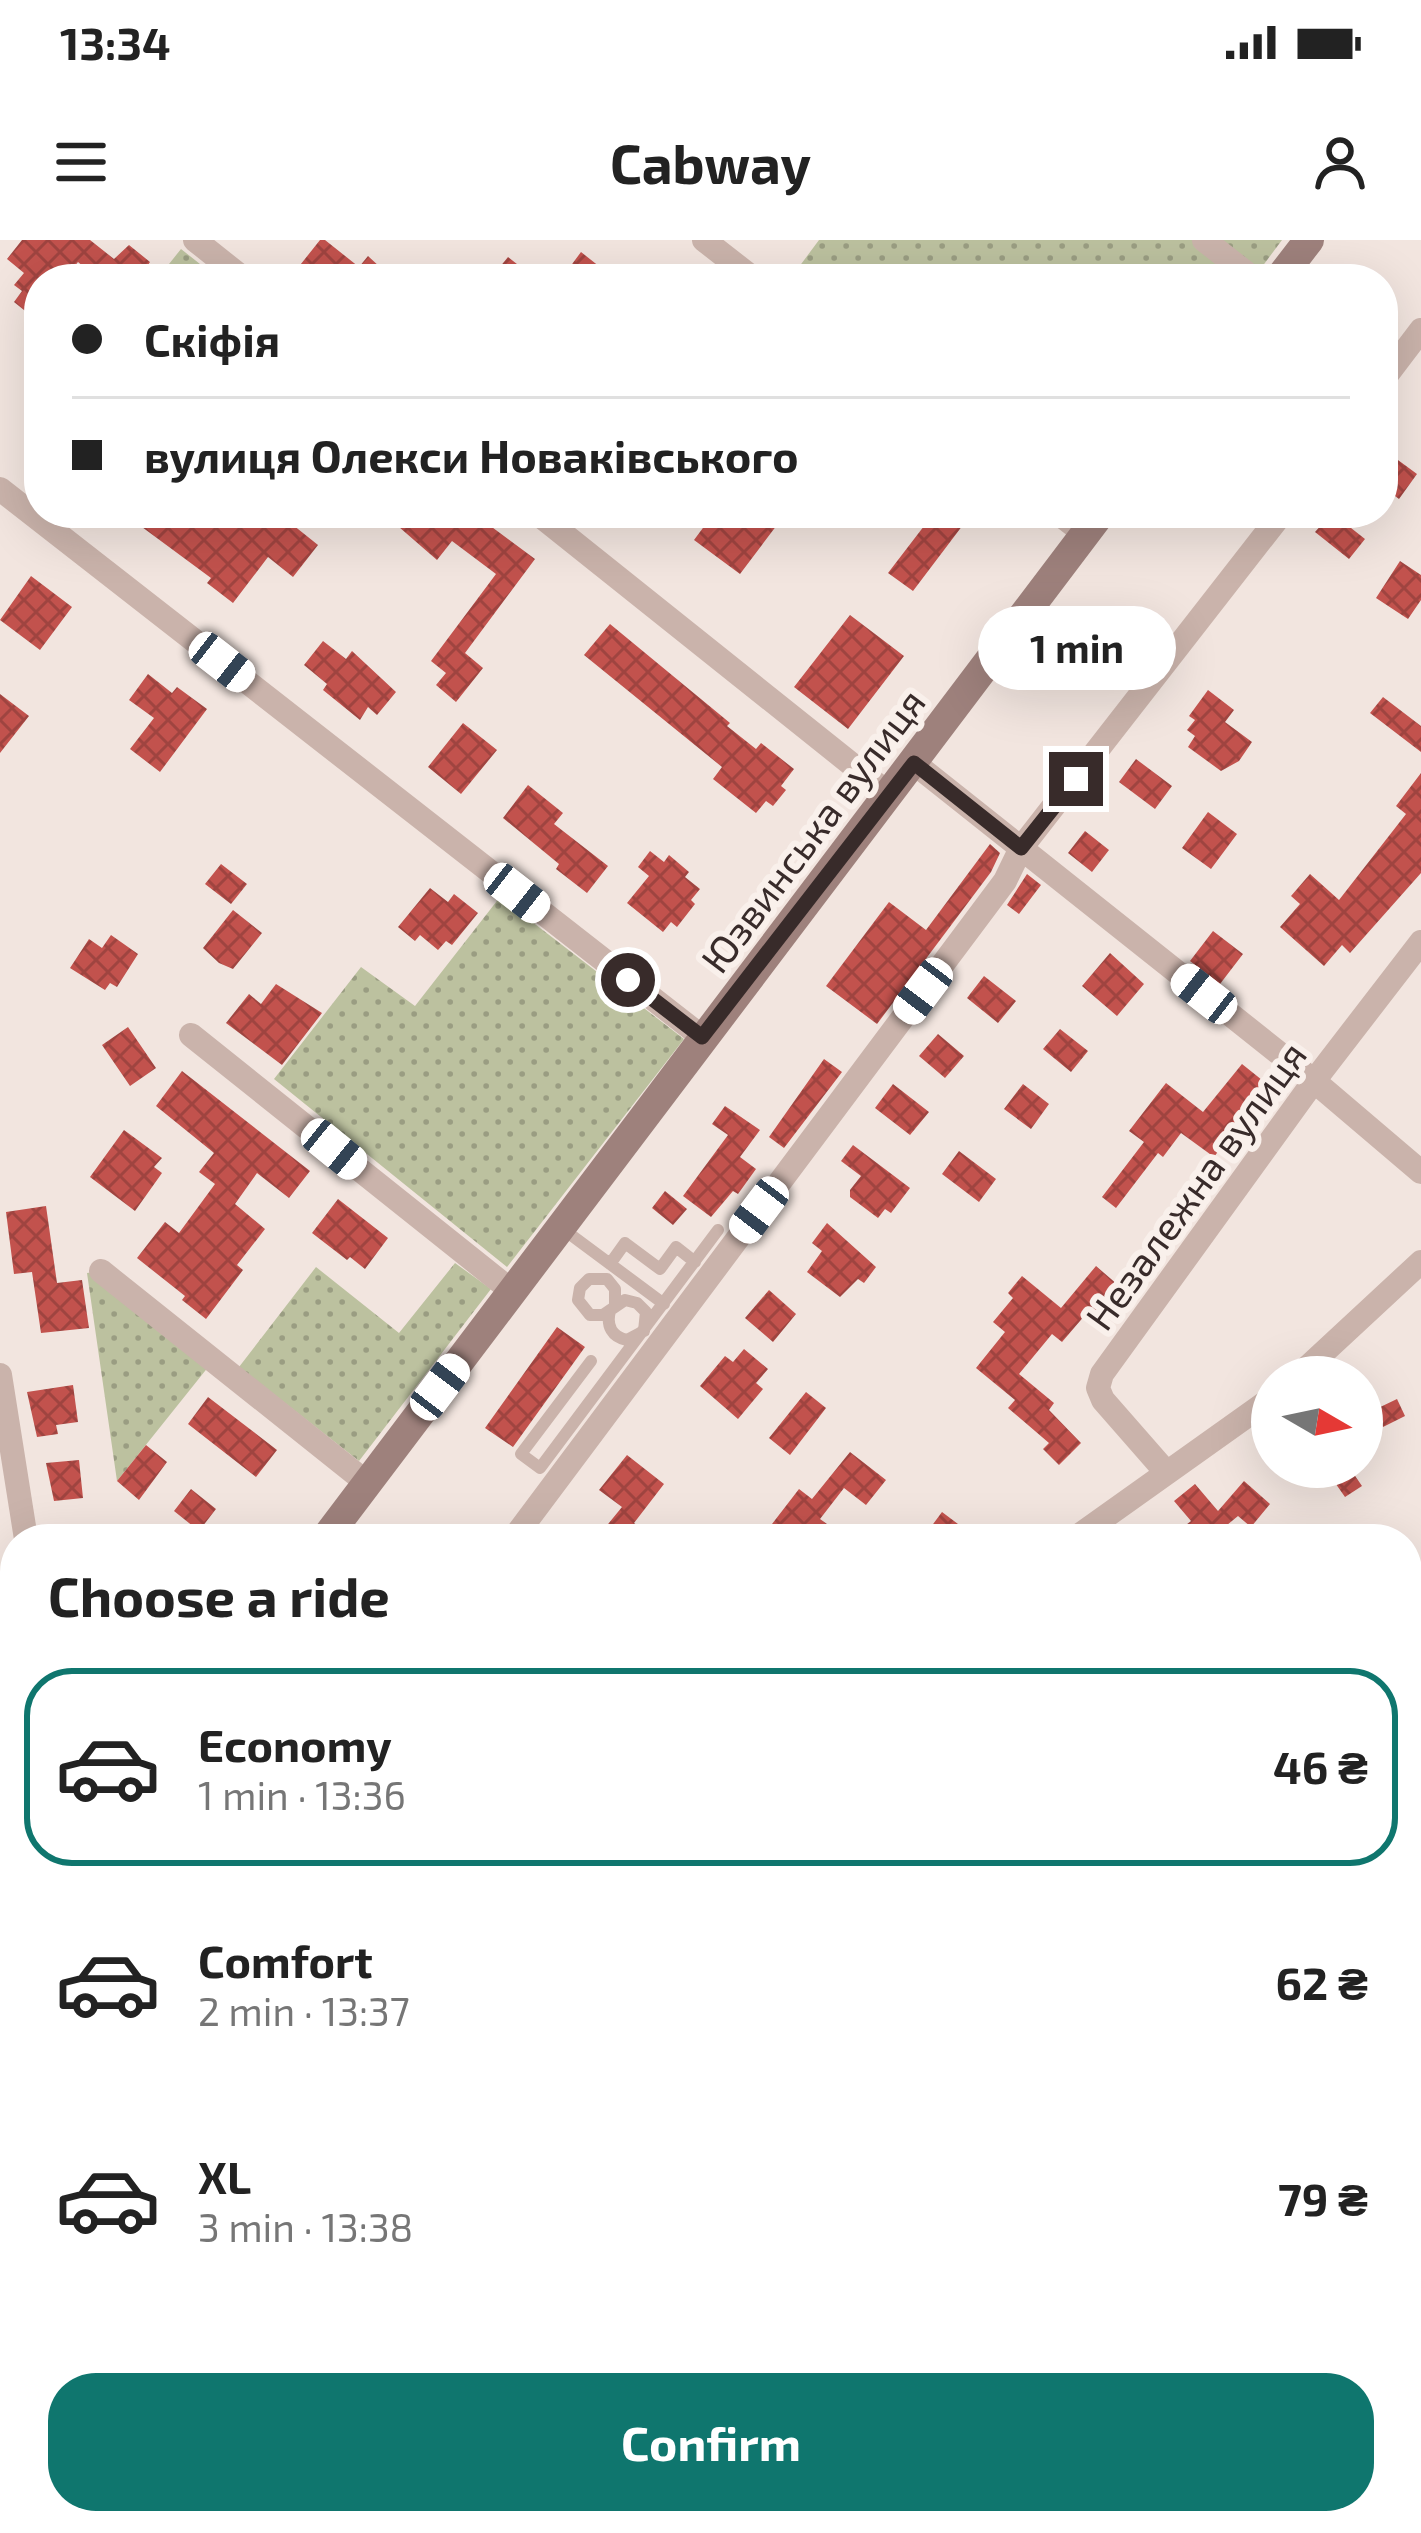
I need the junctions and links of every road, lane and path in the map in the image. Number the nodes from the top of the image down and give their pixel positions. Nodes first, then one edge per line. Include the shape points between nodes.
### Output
1 (195, 240) edge
2 (704, 240) edge
3 (1204, 240) edge
4 (1309, 240) edge
5 (225, 264) edge
6 (735, 264) edge
7 (1235, 264) edge
8 (1291, 264) edge
9 (1421, 330) edge
10 (1398, 360) edge
11 (0, 490) edge
12 (24, 509) edge
13 (49, 528) edge
14 (556, 528) edge
15 (1089, 528) edge
16 (1270, 528) edge
17 (914, 763) junction
18 (890, 795) junction
19 (1021, 848) junction
20 (1421, 942) edge
21 (191, 1035) dead end
22 (702, 1037) junction
23 (1314, 1081) junction
24 (1421, 1172) edge
25 (562, 1228) junction
26 (718, 1230) dead end
27 (694, 1262) junction
28 (1421, 1262) edge
29 (610, 1264) junction
30 (101, 1271) dead end
31 (513, 1292) junction
32 (664, 1304) junction
33 (644, 1331) junction
34 (1320, 1356) edge
35 (590, 1361) dead end
36 (0, 1375) edge
37 (1251, 1413) edge
38 (1166, 1472) junction
39 (367, 1483) junction
40 (24, 1524) edge
41 (336, 1524) edge
42 (524, 1524) edge
43 (1094, 1524) edge

1 - 5 street
2 - 6 street
3 - 7 street
4 - 8 main road
9 - 10 street
11 - 12 street
13 - 22 street
14 - 18 street
15 - 17 main road, Юзвинська вулиця
16 - 19 street
17 - 18 main road, Юзвинська вулиця
17 - 19 street
18 - 22 main road, Юзвинська вулиця
19 - 23 street
19 - 42 street via 1005,881
20 - 23 street, Незалежна вулиця
21 - 31 street
22 - 25 main road, Юзвинська вулиця
23 - 24 street
23 - 38 street, Незалежна вулиця via 1102,1374 1103,1400
25 - 29 lane
25 - 31 main road, Юзвинська вулиця
26 - 27 lane
27 - 29 lane via 676,1247 660,1270 625,1243
27 - 32 lane
28 - 34 street
29 - 32 lane
30 - 39 street
31 - 39 main road, Юзвинська вулиця
32 - 33 lane
33 - 33 lane via 643,1307 631,1300 612,1308 615,1335 627,1340
33 - 35 lane via 540,1468 521,1454
36 - 40 street
37 - 38 street
38 - 43 street
39 - 41 main road, Юзвинська вулиця

